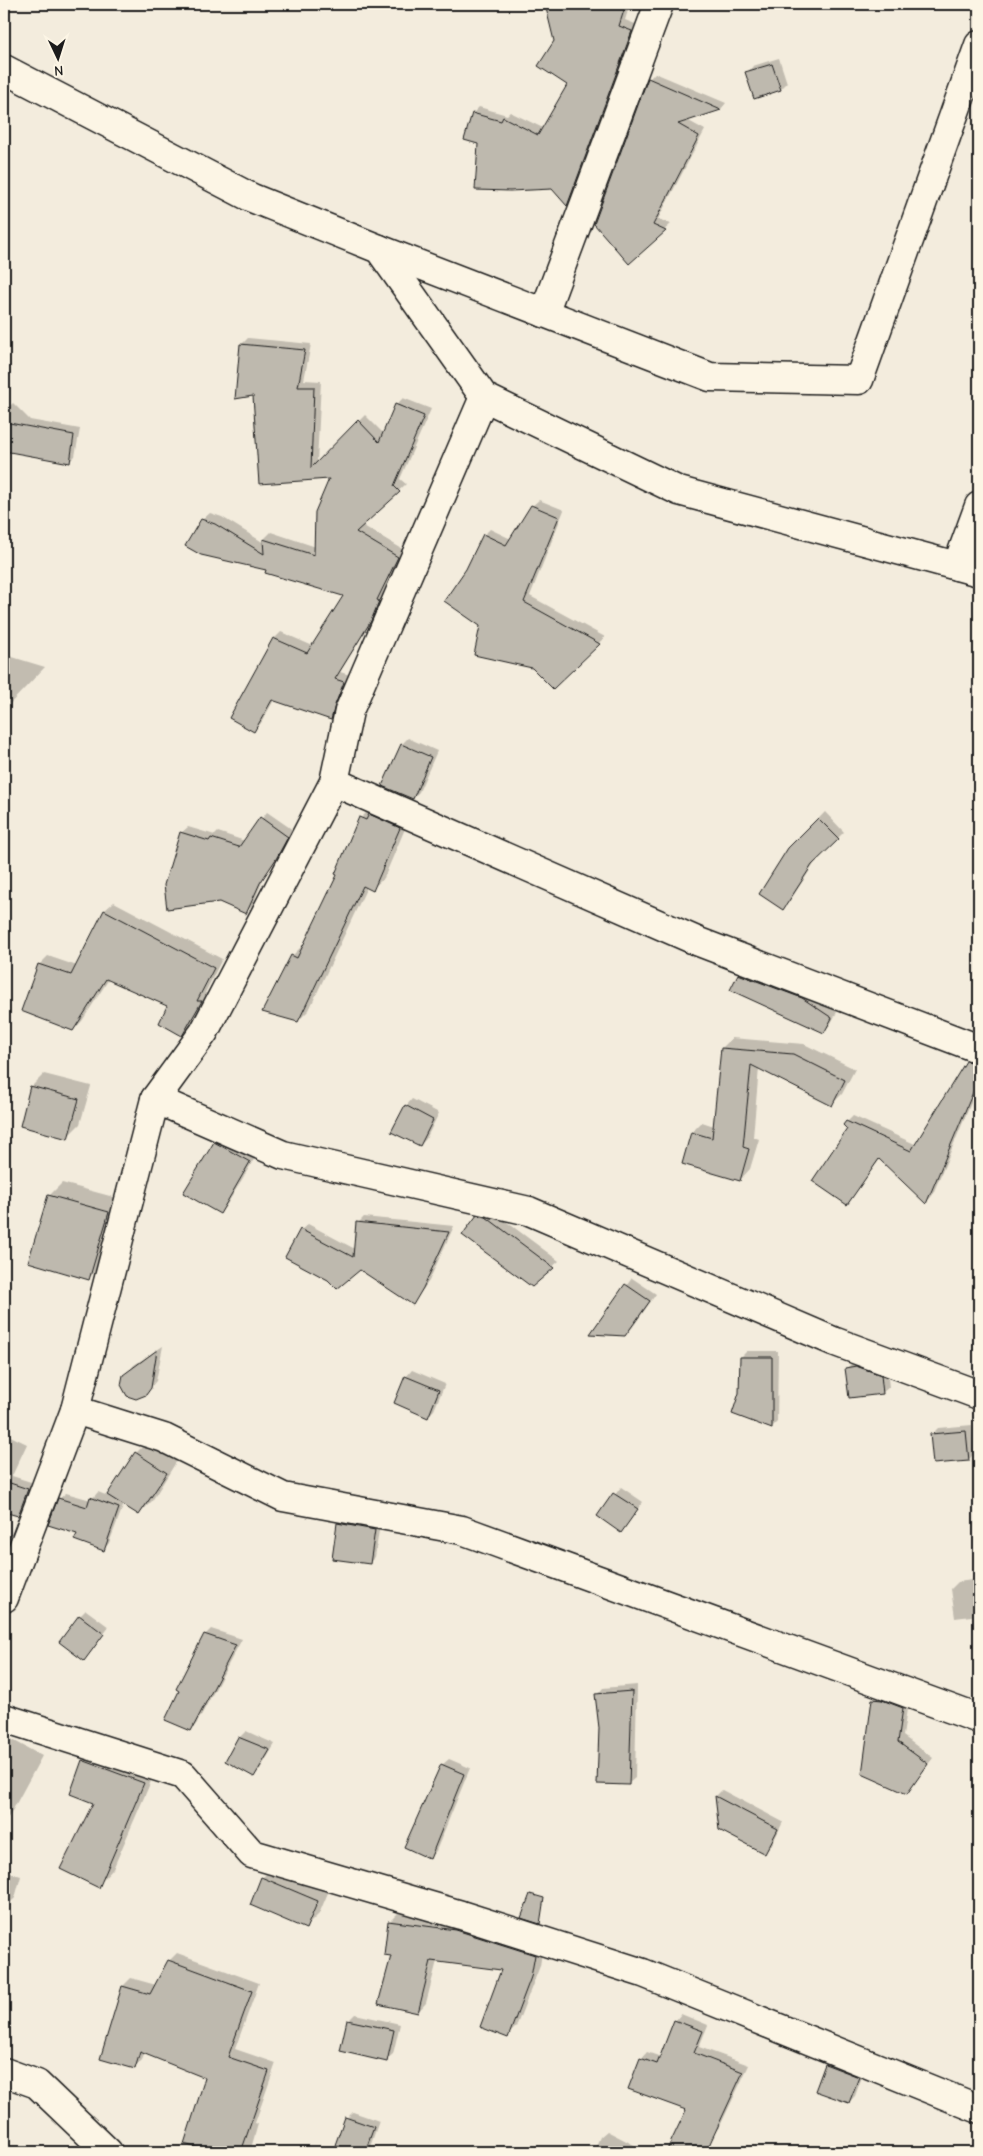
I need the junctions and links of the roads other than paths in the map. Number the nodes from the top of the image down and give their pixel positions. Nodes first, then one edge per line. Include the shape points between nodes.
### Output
1 (659, 4) edge
2 (979, 45) edge
3 (4, 69) edge
4 (380, 249) junction
5 (544, 313) junction
6 (484, 397) junction
7 (979, 506) edge
8 (968, 569) edge
9 (334, 782) junction
10 (979, 1049) edge
11 (155, 1099) junction
12 (979, 1395) edge
13 (75, 1410) junction
14 (4, 1598) edge
15 (4, 1718) edge
16 (979, 1719) edge
17 (4, 2072) edge
18 (979, 2109) edge
19 (108, 2152) edge

1 - 5 street
2 - 5 street via 859,380 710,377
3 - 4 street via 252,198
4 - 5 street
4 - 6 street
6 - 8 street via 678,491
6 - 9 street via 349,712
7 - 8 street
9 - 10 street via 699,942
9 - 11 street via 204,1032
11 - 12 street via 283,1155 529,1211 833,1341
11 - 13 street
13 - 14 street
13 - 16 street via 164,1438 283,1497 462,1530
15 - 18 street via 183,1775 252,1854 643,1973
17 - 19 street via 36,2084

